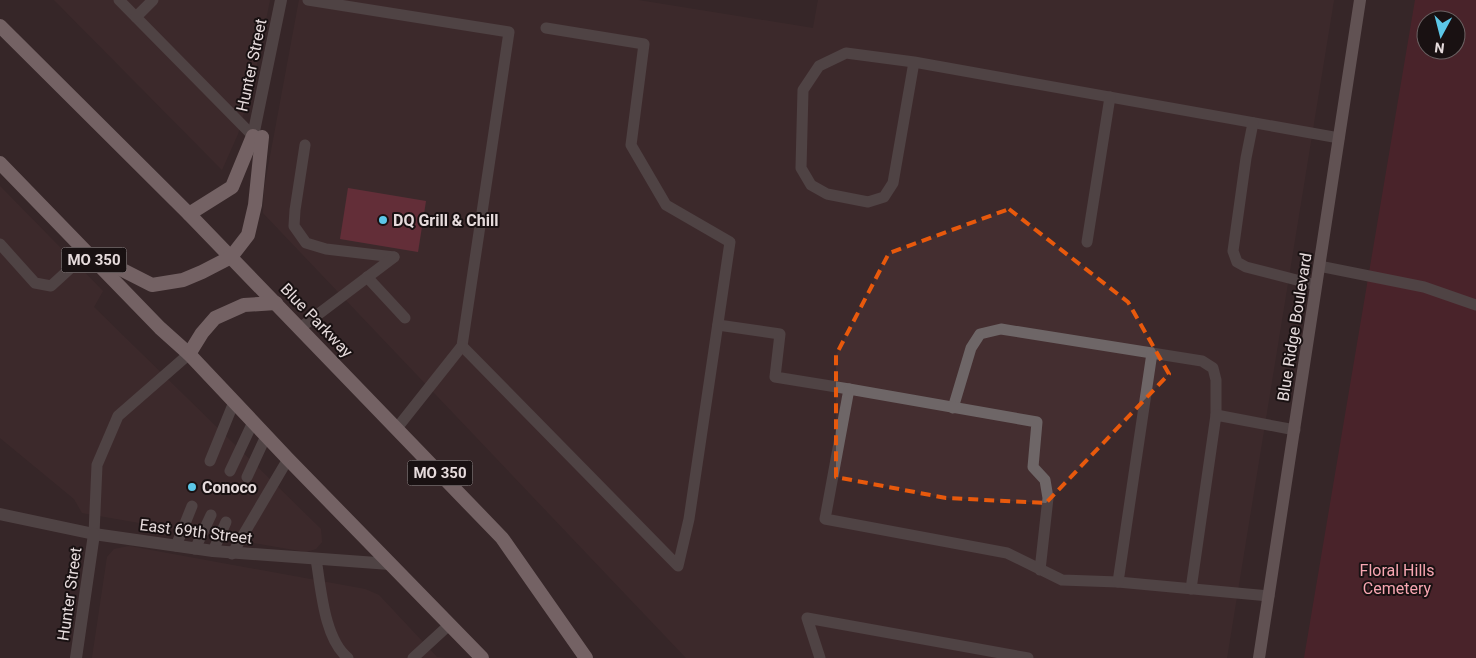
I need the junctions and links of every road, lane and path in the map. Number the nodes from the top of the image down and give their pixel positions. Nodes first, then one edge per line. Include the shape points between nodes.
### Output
1 (119, 0) edge
2 (153, 0) edge
3 (281, 0) edge
4 (308, 0) edge
5 (1360, 0) edge
6 (136, 17) junction
7 (0, 26) edge
8 (546, 28) dead end
9 (914, 62) junction
10 (1110, 97) junction
11 (1253, 123) junction
12 (258, 137) junction
13 (1339, 138) junction
14 (305, 145) dead end
15 (0, 164) edge
16 (189, 214) junction
17 (1087, 242) dead end
18 (0, 244) edge
19 (87, 253) junction
20 (231, 257) junction
21 (1319, 266) junction
22 (367, 277) junction
23 (1316, 285) junction
24 (276, 303) junction
25 (1476, 305) edge
26 (405, 318) dead end
27 (718, 326) junction
28 (300, 328) junction
29 (462, 346) junction
30 (1152, 353) junction
31 (188, 354) junction
32 (849, 389) junction
33 (234, 402) junction
34 (953, 408) junction
35 (1216, 415) junction
36 (253, 422) junction
37 (397, 428) junction
38 (1295, 430) junction
39 (266, 436) junction
40 (288, 459) junction
41 (210, 461) dead end
42 (230, 471) dead end
43 (247, 477) dead end
44 (192, 506) dead end
45 (0, 514) edge
46 (211, 515) dead end
47 (226, 522) dead end
48 (94, 534) junction
49 (176, 546) junction
50 (195, 549) junction
51 (213, 551) junction
52 (232, 554) junction
53 (316, 559) junction
54 (390, 564) junction
55 (1040, 570) junction
56 (1118, 582) junction
57 (1191, 589) junction
58 (1269, 596) junction
59 (449, 625) junction
60 (76, 658) edge
61 (348, 658) edge
62 (413, 658) edge
63 (482, 658) edge
64 (586, 658) edge
65 (820, 658) edge
66 (1028, 658) edge
67 (1259, 658) edge

1 - 6 lane
2 - 6 lane
3 - 12 street, Hunter Street
4 - 29 lane via 509,32
5 - 13 main road, Blue Ridge Boulevard
6 - 12 lane
7 - 16 highway, Blue Parkway / MO 350
8 - 27 lane via 644,44 631,145 666,205 730,242
9 - 9 lane via 846,54 819,66 803,90 802,168 811,185 827,194 868,202 884,197 893,182
9 - 10 lane
10 - 11 lane
10 - 17 lane
11 - 13 lane
11 - 23 lane via 1233,251 1237,262
12 - 16 highway via 232,186
12 - 20 highway via 255,205 248,234
13 - 21 main road, Blue Ridge Boulevard
14 - 22 lane via 294,226 306,243 326,249 394,257
15 - 19 highway, MO 350
16 - 20 highway, Blue Parkway / MO 350
18 - 19 lane via 35,284 50,286
19 - 20 highway via 152,285 183,280
19 - 31 highway, MO 350
20 - 24 highway, Blue Parkway / MO 350
21 - 23 main road, Blue Ridge Boulevard
21 - 25 lane via 1424,287
22 - 26 lane
22 - 28 lane
23 - 38 main road, Blue Ridge Boulevard
24 - 28 highway, Blue Parkway / MO 350
24 - 31 highway via 244,305 215,318
27 - 29 lane via 689,519 678,566
27 - 32 lane via 780,334 775,377
28 - 37 highway, Blue Parkway / MO 350
29 - 37 lane
30 - 34 lane via 1001,329 980,334 971,348
30 - 35 lane via 1202,361 1213,368
30 - 56 lane
31 - 33 highway, MO 350
31 - 48 lane via 118,416 97,465
32 - 34 lane
32 - 55 lane via 825,519 1007,553
33 - 36 highway, MO 350
33 - 41 lane
34 - 55 lane via 1037,422 1033,467 1045,480 1048,498
35 - 38 lane
35 - 57 lane
36 - 39 highway, MO 350
36 - 42 lane
37 - 64 highway, Blue Parkway / MO 350 via 502,538
38 - 58 main road, Blue Ridge Boulevard
39 - 40 highway, MO 350
39 - 43 lane
40 - 52 lane
40 - 54 highway, MO 350
44 - 49 lane
45 - 48 street, East 69th Street
46 - 50 lane
47 - 51 lane
48 - 49 street, East 69th Street
48 - 60 street, Hunter Street
49 - 50 street, East 69th Street
50 - 51 street, East 69th Street
51 - 52 street, East 69th Street
52 - 53 street, East 69th Street
53 - 54 street, East 69th Street
53 - 61 lane via 328,626 340,652
54 - 59 highway, MO 350
55 - 56 lane via 1062,580
56 - 57 lane
57 - 58 lane
58 - 67 main road, Blue Ridge Boulevard
59 - 62 lane
59 - 63 highway, MO 350
65 - 66 lane via 807,618

